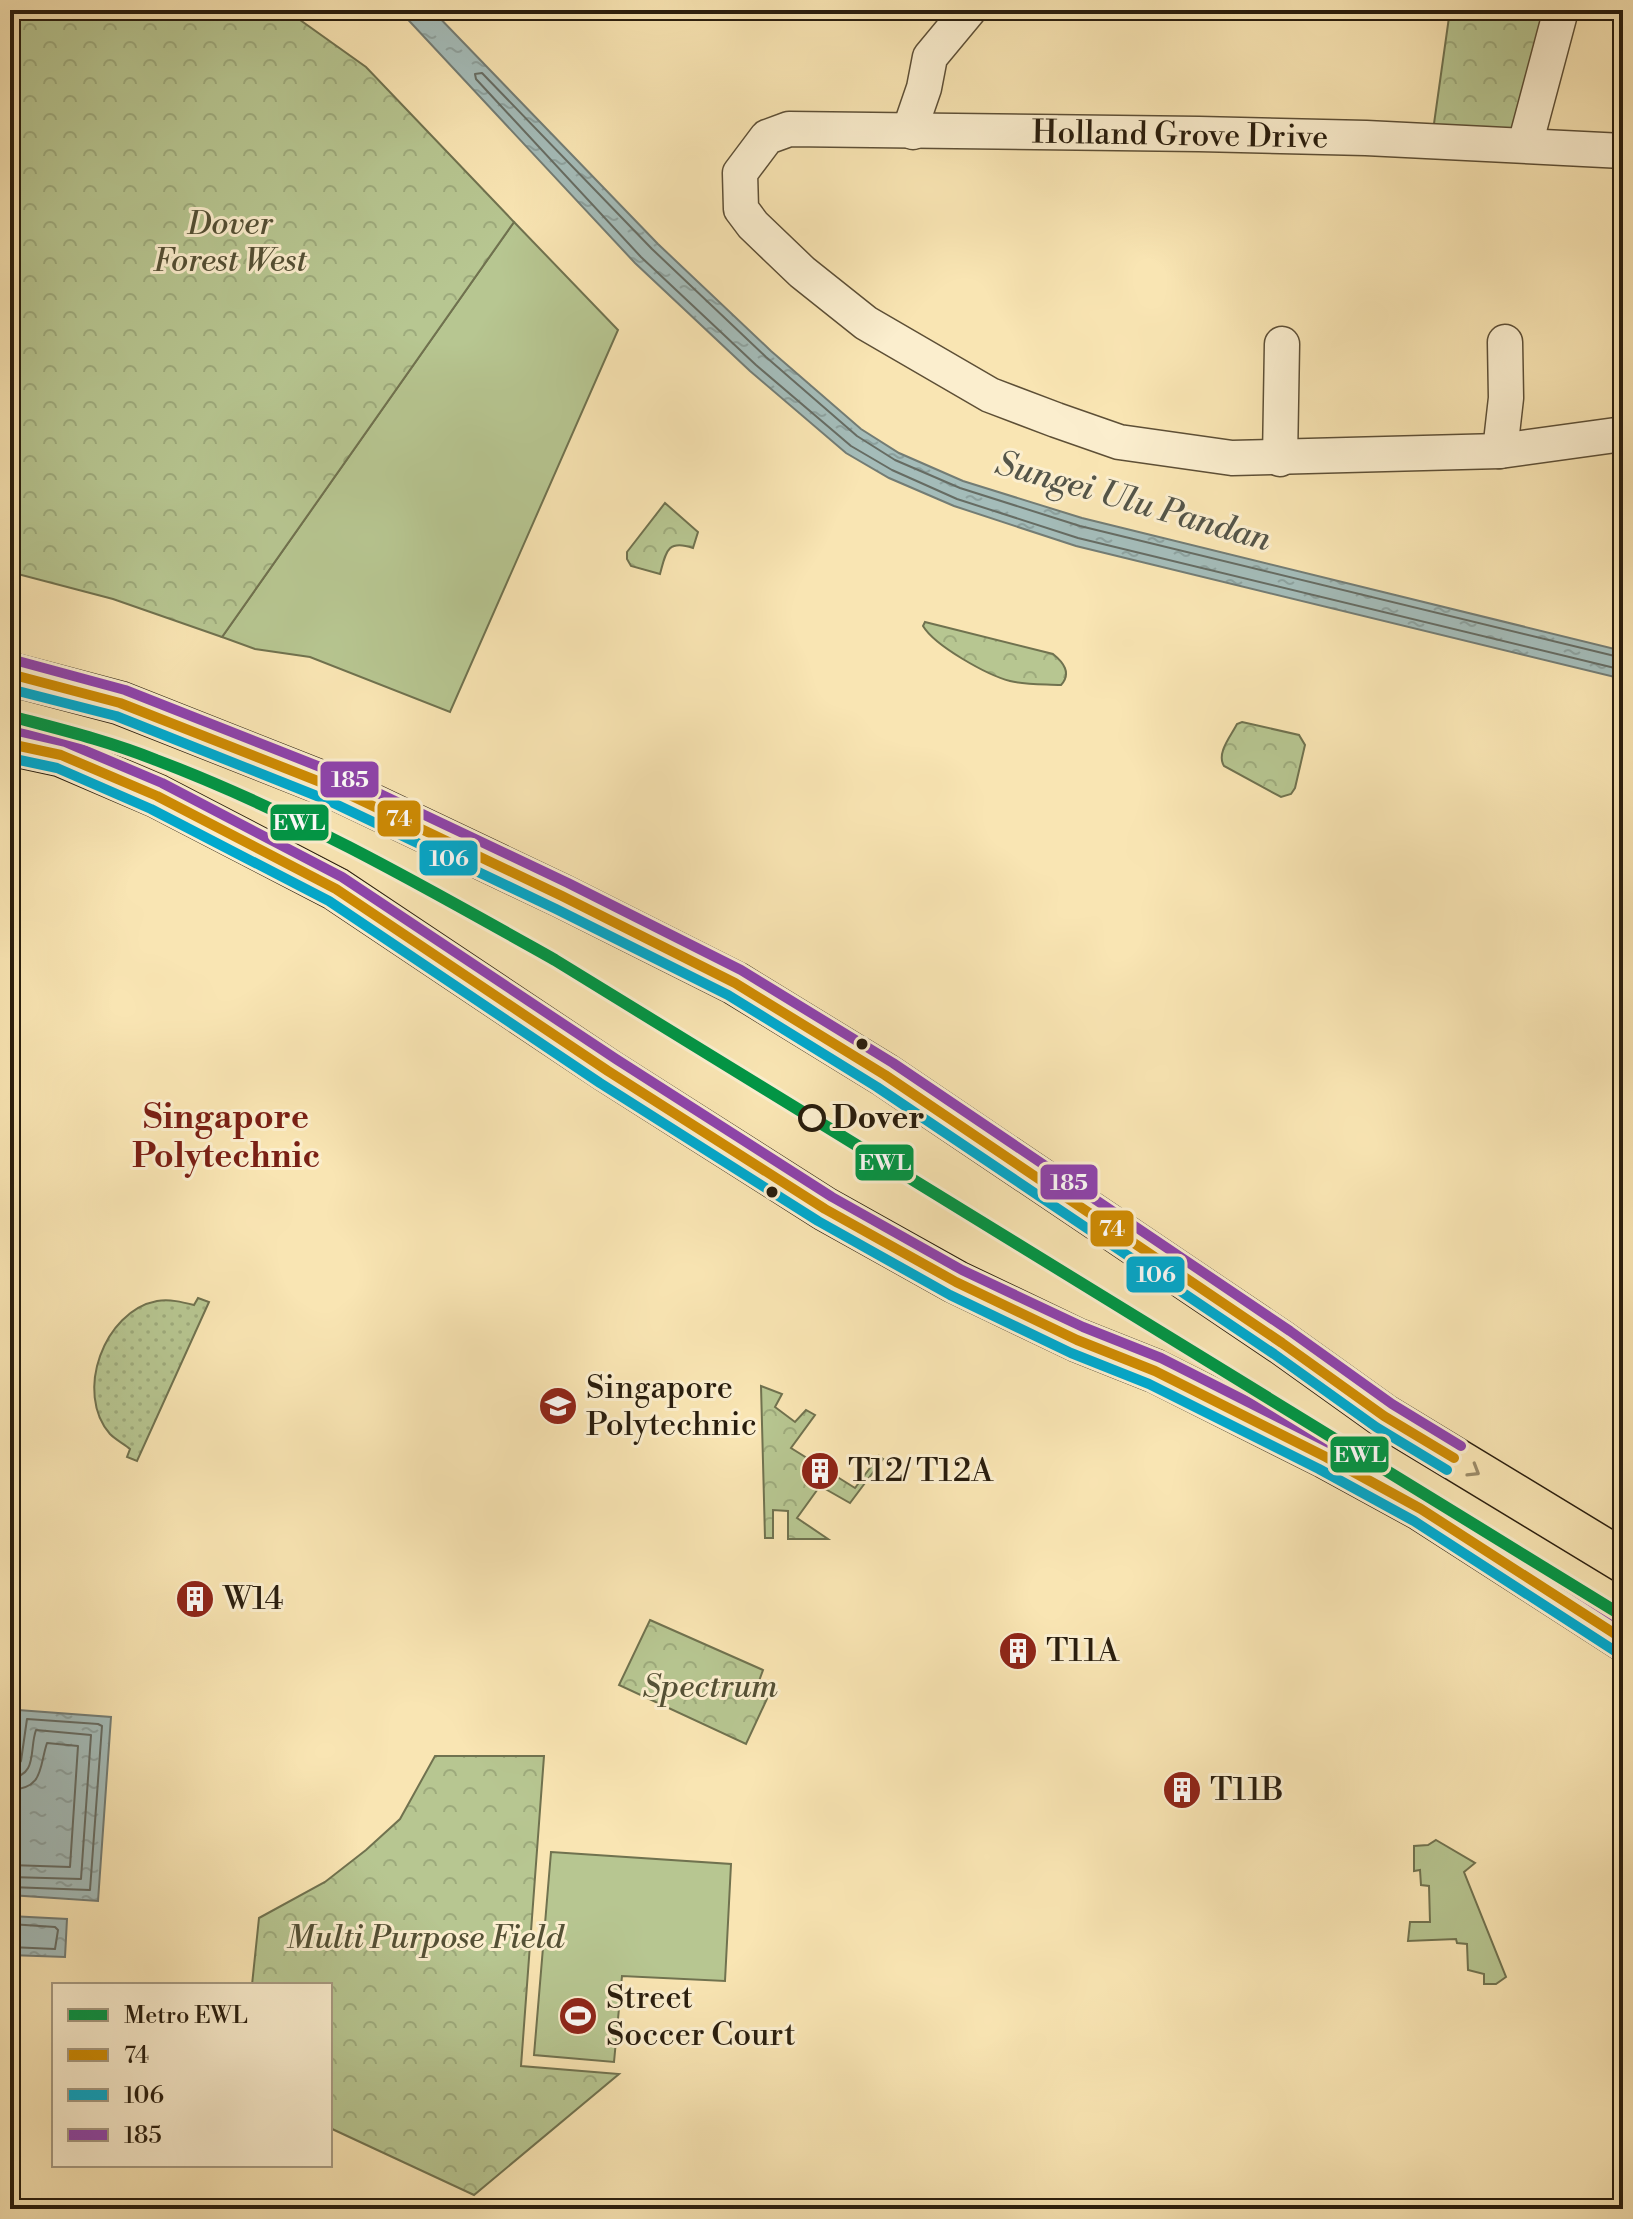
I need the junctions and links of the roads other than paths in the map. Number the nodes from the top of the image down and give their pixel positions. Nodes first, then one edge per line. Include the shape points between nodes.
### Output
1 (969, 10) edge
2 (1561, 10) edge
3 (913, 132) junction
4 (1525, 145) junction
5 (1623, 151) edge
6 (1505, 342) dead end
7 (1282, 344) dead end
8 (1623, 434) edge
9 (1500, 451) junction
10 (1280, 459) junction
11 (10, 674) edge
12 (10, 744) edge
13 (1614, 1557) edge
14 (1623, 1639) edge

1 - 3 street via 930,57
2 - 4 street
3 - 4 street, Holland Grove Drive via 1199,134
3 - 10 street, Holland Grove Drive via 789,129 767,137 740,173 741,209 802,272 866,323 990,395 1119,442 1192,454
4 - 5 street, Holland Grove Drive
6 - 9 street
7 - 10 street
8 - 9 street
9 - 10 street
11 -> 13 main road via 120,703 333,787 735,983 899,1084 1384,1416
12 - 14 main road via 61,755 157,796 336,889 825,1209 956,1282 1155,1371 1326,1457 1421,1509

